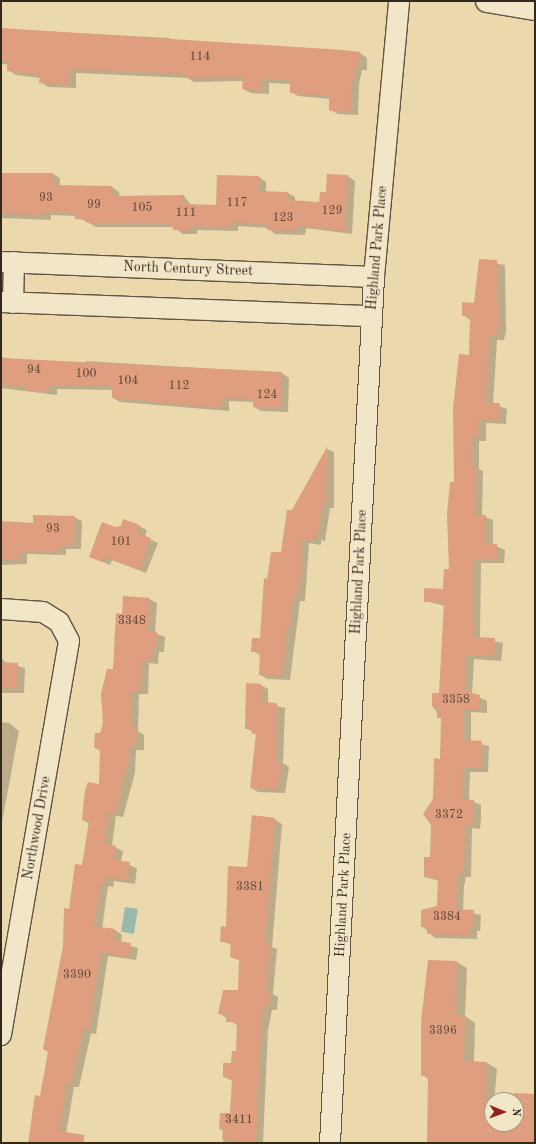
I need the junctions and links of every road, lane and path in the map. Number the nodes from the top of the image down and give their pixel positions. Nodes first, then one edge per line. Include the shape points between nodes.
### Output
1 (399, 1) edge
2 (487, 1) edge
3 (535, 9) edge
4 (8, 262) edge
5 (374, 277) junction
6 (7, 303) edge
7 (372, 316) junction
8 (1, 609) edge
9 (1, 1035) edge
10 (330, 1143) edge

1 - 5 street, Highland Park Place
2 - 3 main road
4 - 5 street, North Century Street
4 - 6 street
5 - 7 street, Highland Park Place
6 - 7 street
7 - 10 street, Highland Park Place
8 - 9 street, Northwood Drive via 43,612 60,622 69,641

